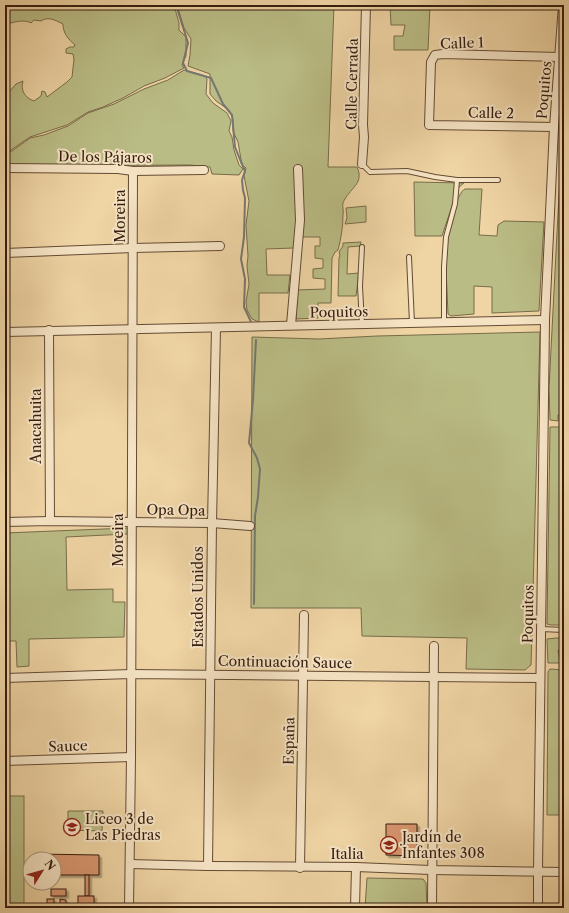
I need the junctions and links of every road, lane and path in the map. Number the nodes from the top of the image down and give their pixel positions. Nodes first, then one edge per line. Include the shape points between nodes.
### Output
1 (366, 5) edge
2 (563, 5) edge
3 (560, 57) junction
4 (429, 125) joint
5 (554, 127) junction
6 (362, 164) joint
7 (5, 168) edge
8 (298, 169) dead end
9 (204, 170) dead end
10 (132, 171) junction
11 (456, 180) junction
12 (498, 180) dead end
13 (220, 246) dead end
14 (362, 247) dead end
15 (133, 248) junction
16 (5, 252) edge
17 (409, 257) dead end
18 (544, 320) junction
19 (444, 322) junction
20 (412, 323) junction
21 (362, 324) junction
22 (291, 325) junction
23 (216, 328) junction
24 (133, 329) junction
25 (49, 330) junction
26 (5, 332) edge
27 (50, 521) junction
28 (5, 522) edge
29 (131, 522) junction
30 (212, 523) junction
31 (250, 526) dead end
32 (304, 614) dead end
33 (541, 629) junction
34 (564, 630) edge
35 (434, 646) dead end
36 (131, 674) junction
37 (211, 674) junction
38 (304, 676) junction
39 (434, 677) junction
40 (5, 678) edge
41 (540, 678) junction
42 (131, 757) junction
43 (5, 761) edge
44 (130, 864) junction
45 (208, 866) junction
46 (356, 867) junction
47 (300, 868) junction
48 (432, 870) junction
49 (538, 871) junction
50 (564, 872) edge
51 (129, 908) edge
52 (355, 908) edge
53 (432, 908) edge
54 (538, 908) edge

1 - 6 street, Calle Cerrada
2 - 3 street, Poquitos
3 - 4 street, Calle 1 via 435,55 431,62
3 - 5 street, Poquitos
4 - 5 street, Calle 2
5 - 18 street, Poquitos
6 - 11 lane via 370,172 407,171
7 - 10 street, De los Pájaros
8 - 22 street via 300,220
9 - 10 street, De los Pájaros
10 - 15 street, Moreira
11 - 12 lane
11 - 19 lane via 455,204 446,237
13 - 15 street
14 - 21 lane
15 - 16 street
15 - 24 street, Moreira
17 - 20 lane
18 - 19 street, Poquitos
18 - 33 street, Poquitos
19 - 20 street, Poquitos
20 - 21 street, Poquitos
21 - 22 street, Poquitos
22 - 23 street, Poquitos
23 - 24 street, Poquitos
23 - 30 street, Estados Unidos
24 - 25 street, Poquitos
24 - 29 street, Moreira
25 - 26 street, Poquitos
25 - 27 street, Anacahuita
27 - 28 street, Opa Opa
27 - 29 street, Opa Opa
29 - 30 street, Opa Opa
29 - 36 street, Moreira
30 - 31 street, Opa Opa
30 - 37 street, Estados Unidos
32 - 38 street, España
33 - 34 lane
33 - 41 street, Poquitos
35 - 39 street
36 - 37 street, Continuación Sauce
36 - 40 street, Continuación Sauce
36 - 42 street, Moreira
37 - 38 street, Continuación Sauce
37 - 45 street, Estados Unidos
38 - 39 street, Continuación Sauce
38 - 47 street, España
39 - 41 street, Continuación Sauce
39 - 48 street
41 - 49 street, Poquitos
42 - 43 street, Sauce
42 - 44 street, Moreira
44 - 45 street, Italia
44 - 51 street, Moreira
45 - 47 street, Italia
46 - 47 street, Italia
46 - 48 street, Italia
46 - 52 street
48 - 49 street, Italia
48 - 53 street
49 - 50 street, Italia
49 - 54 street, Poquitos

